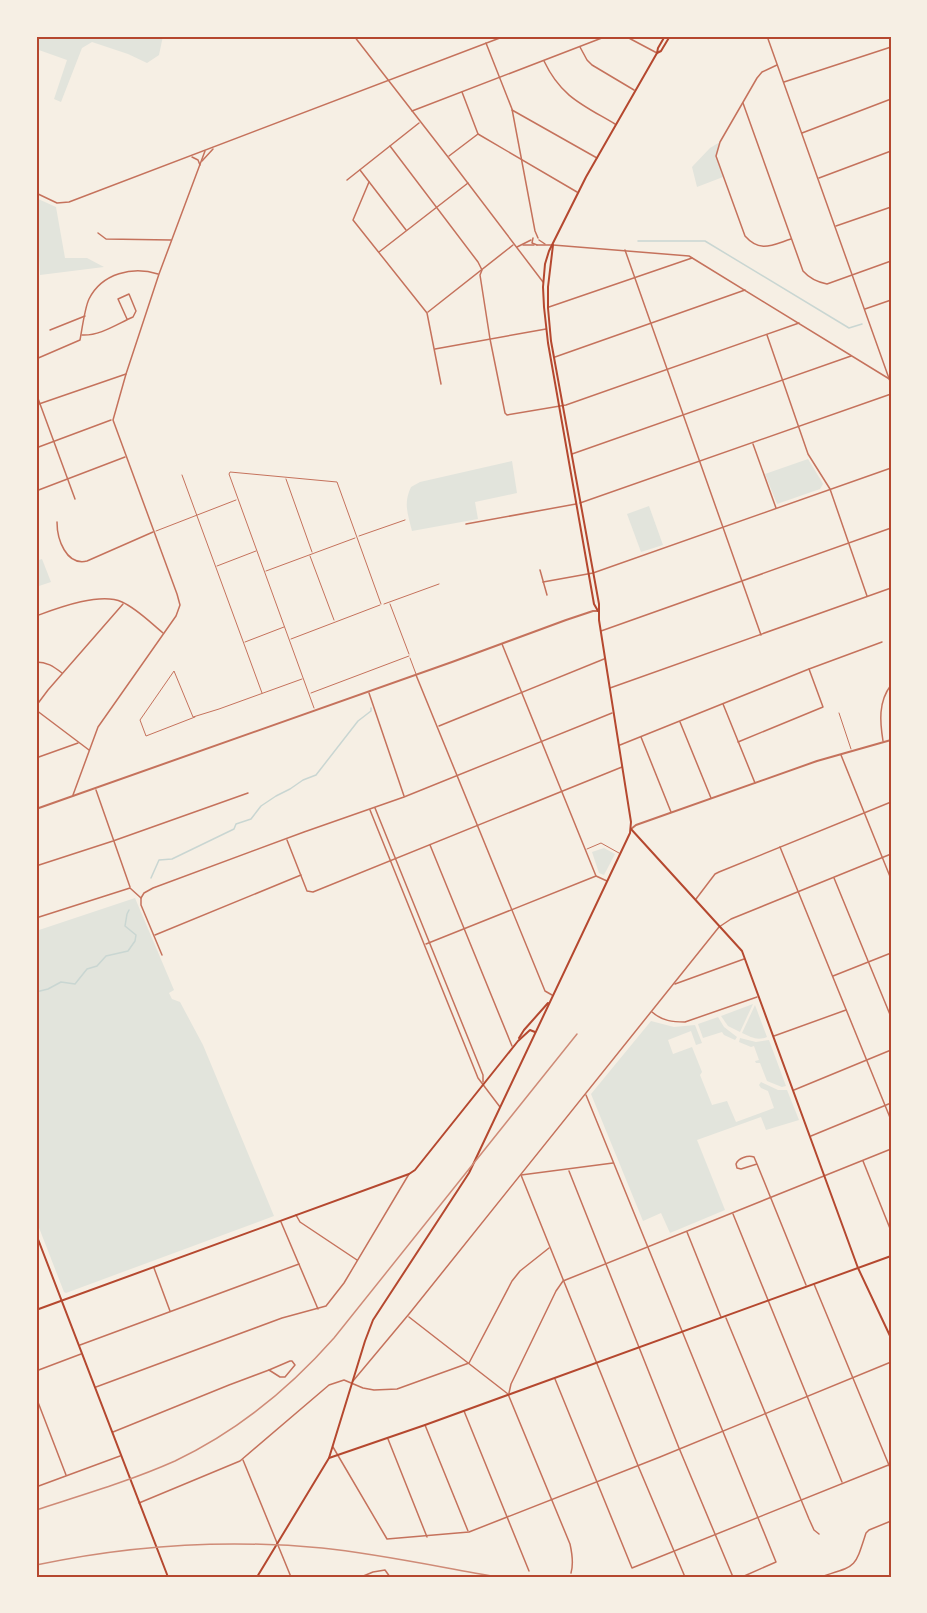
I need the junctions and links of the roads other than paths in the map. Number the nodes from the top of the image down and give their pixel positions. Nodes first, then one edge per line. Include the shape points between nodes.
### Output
1 (354, 36) edge
2 (505, 36) edge
3 (607, 36) edge
4 (625, 36) edge
5 (665, 36) edge
6 (670, 36) edge
7 (767, 36) edge
8 (486, 43) junction
9 (580, 47) junction
10 (891, 47) edge
11 (657, 53) junction
12 (544, 61) junction
13 (777, 65) junction
14 (499, 78) junction
15 (388, 80) junction
16 (784, 82) junction
17 (636, 91) junction
18 (462, 92) junction
19 (891, 99) edge
20 (743, 103) junction
21 (512, 109) junction
22 (412, 111) junction
23 (420, 122) junction
24 (616, 125) junction
25 (801, 133) junction
26 (478, 134) junction
27 (390, 146) junction
28 (215, 147) junction
29 (205, 151) junction
30 (891, 151) edge
31 (191, 156) junction
32 (448, 157) junction
33 (520, 158) junction
34 (597, 158) junction
35 (201, 164) junction
36 (360, 170) junction
37 (818, 178) junction
38 (347, 180) dead end
39 (369, 182) junction
40 (468, 183) junction
41 (578, 192) junction
42 (36, 193) edge
43 (436, 207) junction
44 (891, 207) edge
45 (835, 226) junction
46 (406, 231) junction
47 (98, 233) dead end
48 (539, 239) junction
49 (792, 239) junction
50 (172, 240) junction
51 (531, 240) junction
52 (545, 244) junction
53 (553, 244) junction
54 (522, 245) junction
55 (534, 245) junction
56 (537, 245) junction
57 (515, 246) junction
58 (625, 250) junction
59 (378, 252) junction
60 (693, 258) junction
61 (891, 261) edge
62 (482, 270) junction
63 (159, 274) junction
64 (852, 276) junction
65 (635, 278) junction
66 (543, 282) junction
67 (746, 290) junction
68 (891, 300) edge
69 (548, 308) junction
70 (865, 309) junction
71 (427, 313) junction
72 (85, 316) junction
73 (127, 320) junction
74 (799, 323) junction
75 (651, 324) junction
76 (548, 328) junction
77 (50, 330) dead end
78 (81, 335) junction
79 (767, 335) junction
80 (490, 339) junction
81 (434, 349) junction
82 (852, 356) junction
83 (552, 358) junction
84 (36, 359) edge
85 (667, 369) junction
86 (126, 374) junction
87 (890, 379) edge
88 (783, 381) junction
89 (441, 384) dead end
90 (891, 384) edge
91 (36, 393) edge
92 (891, 394) edge
93 (40, 404) junction
94 (36, 405) edge
95 (561, 406) junction
96 (683, 416) junction
97 (113, 420) junction
98 (799, 426) junction
99 (54, 441) junction
100 (753, 443) junction
101 (36, 448) edge
102 (570, 454) junction
103 (126, 456) junction
104 (699, 462) junction
105 (891, 468) edge
106 (182, 475) dead end
107 (285, 477) junction
108 (68, 479) junction
109 (830, 489) junction
110 (36, 491) edge
111 (75, 499) dead end
112 (238, 499) junction
113 (578, 503) junction
114 (776, 509) junction
115 (196, 515) junction
116 (405, 520) dead end
117 (57, 522) dead end
118 (466, 524) dead end
119 (723, 527) junction
120 (891, 528) edge
121 (154, 532) junction
122 (357, 537) junction
123 (849, 543) junction
124 (256, 550) junction
125 (312, 554) junction
126 (309, 555) junction
127 (215, 567) junction
128 (540, 570) dead end
129 (264, 571) junction
130 (591, 573) junction
131 (742, 581) junction
132 (543, 582) junction
133 (439, 584) dead end
134 (891, 588) edge
135 (547, 595) dead end
136 (868, 597) junction
137 (124, 603) junction
138 (390, 603) junction
139 (381, 604) junction
140 (598, 611) junction
141 (36, 616) edge
142 (334, 622) junction
143 (285, 627) junction
144 (601, 632) junction
145 (164, 633) junction
146 (760, 634) junction
147 (289, 639) junction
148 (243, 642) junction
149 (882, 642) dead end
150 (502, 644) junction
151 (410, 656) junction
152 (605, 659) junction
153 (36, 662) edge
154 (809, 669) junction
155 (63, 673) junction
156 (416, 675) junction
157 (303, 679) junction
158 (891, 685) edge
159 (609, 688) junction
160 (368, 691) junction
161 (522, 692) junction
162 (262, 693) junction
163 (309, 694) junction
164 (723, 704) junction
165 (36, 706) edge
166 (36, 710) edge
167 (315, 710) junction
168 (613, 712) junction
169 (840, 713) dead end
170 (195, 717) junction
171 (680, 721) junction
172 (437, 727) junction
173 (641, 737) junction
174 (891, 740) edge
175 (542, 741) junction
176 (738, 742) junction
177 (883, 742) junction
178 (79, 743) junction
179 (619, 745) junction
180 (89, 751) junction
181 (851, 751) junction
182 (840, 754) junction
183 (36, 758) edge
184 (622, 766) junction
185 (458, 775) junction
186 (754, 783) junction
187 (95, 788) junction
188 (561, 791) junction
189 (248, 793) dead end
190 (73, 796) junction
191 (404, 797) junction
192 (711, 799) junction
193 (891, 802) edge
194 (375, 807) junction
195 (36, 809) edge
196 (370, 809) junction
197 (672, 813) junction
198 (864, 813) junction
199 (477, 825) junction
200 (631, 829) junction
201 (286, 839) junction
202 (113, 841) junction
203 (429, 845) junction
204 (780, 847) junction
205 (585, 850) junction
206 (620, 854) junction
207 (891, 854) edge
208 (882, 857) junction
209 (396, 858) junction
210 (390, 861) junction
211 (36, 866) edge
212 (301, 875) junction
213 (596, 876) junction
214 (834, 877) junction
215 (891, 879) edge
216 (607, 881) junction
217 (130, 888) junction
218 (798, 891) junction
219 (141, 897) junction
220 (695, 900) junction
221 (36, 910) edge
222 (511, 910) junction
223 (37, 917) edge
224 (719, 927) junction
225 (464, 929) junction
226 (155, 935) junction
227 (429, 943) junction
228 (425, 944) junction
229 (891, 952) edge
230 (162, 954) dead end
231 (745, 958) junction
232 (868, 962) junction
233 (832, 976) junction
234 (673, 985) junction
235 (553, 995) junction
236 (759, 997) junction
237 (550, 1001) junction
238 (846, 1010) junction
239 (651, 1011) junction
240 (891, 1017) edge
241 (535, 1032) junction
242 (773, 1036) junction
243 (518, 1041) junction
244 (513, 1047) junction
245 (891, 1050) edge
246 (867, 1060) junction
247 (483, 1083) junction
248 (793, 1090) junction
249 (586, 1095) junction
250 (891, 1103) edge
251 (885, 1106) junction
252 (500, 1107) junction
253 (891, 1120) edge
254 (810, 1136) junction
255 (891, 1149) edge
256 (862, 1160) junction
257 (614, 1163) junction
258 (757, 1164) junction
259 (568, 1170) junction
260 (409, 1174) junction
261 (521, 1175) junction
262 (824, 1176) junction
263 (771, 1197) junction
264 (732, 1213) junction
265 (296, 1215) junction
266 (280, 1221) junction
267 (687, 1231) junction
268 (891, 1231) edge
269 (36, 1233) edge
270 (648, 1247) junction
271 (550, 1248) junction
272 (891, 1256) edge
273 (358, 1260) junction
274 (299, 1264) junction
275 (606, 1264) junction
276 (154, 1267) junction
277 (858, 1268) junction
278 (563, 1281) junction
279 (814, 1283) junction
280 (806, 1286) junction
281 (767, 1300) junction
282 (62, 1301) junction
283 (318, 1309) junction
284 (36, 1311) edge
285 (171, 1312) junction
286 (725, 1315) junction
287 (408, 1316) junction
288 (721, 1317) junction
289 (682, 1332) junction
290 (891, 1338) edge
291 (79, 1346) junction
292 (639, 1347) junction
293 (82, 1354) junction
294 (597, 1362) junction
295 (891, 1362) edge
296 (469, 1363) junction
297 (269, 1370) junction
298 (36, 1371) edge
299 (554, 1378) junction
300 (852, 1378) junction
301 (352, 1382) junction
302 (95, 1387) junction
303 (508, 1394) junction
304 (807, 1397) junction
305 (36, 1398) edge
306 (464, 1410) junction
307 (765, 1413) junction
308 (425, 1425) junction
309 (722, 1431) junction
310 (112, 1432) junction
311 (387, 1438) junction
312 (333, 1446) junction
313 (680, 1448) junction
314 (338, 1455) junction
315 (121, 1456) junction
316 (329, 1458) junction
317 (243, 1459) junction
318 (890, 1464) edge
319 (638, 1465) junction
320 (891, 1470) edge
321 (66, 1476) junction
322 (596, 1482) junction
323 (843, 1483) junction
324 (36, 1487) edge
325 (552, 1499) junction
326 (801, 1500) junction
327 (139, 1503) junction
328 (507, 1517) junction
329 (758, 1517) junction
330 (891, 1521) edge
331 (468, 1532) junction
332 (716, 1534) junction
333 (819, 1534) dead end
334 (427, 1537) junction
335 (278, 1539) junction
336 (277, 1543) junction
337 (674, 1551) junction
338 (529, 1571) dead end
339 (571, 1573) dead end
340 (168, 1577) edge
341 (257, 1577) edge
342 (291, 1577) edge
343 (361, 1577) edge
344 (390, 1577) edge
345 (685, 1577) edge
346 (733, 1577) edge
347 (742, 1577) edge
348 (820, 1577) edge

1 - 15 street
2 - 8 street
3 - 9 street
4 - 11 street
5 - 11 main road
6 - 11 main road
7 - 13 street
8 - 14 street
8 - 15 street
9 - 12 street
9 - 17 street via 592,65
10 - 16 street
11 - 17 main road
12 - 14 street
12 - 24 street via 566,93
13 - 16 street
13 - 20 street via 762,72
14 - 18 street
14 - 21 street
15 - 22 street
15 - 28 street
16 - 25 street
17 - 24 main road
18 - 22 street
18 - 26 street
19 - 25 street
20 - 49 street
20 - 49 street via 716,156 750,242 765,248
21 - 33 street
21 - 34 street
22 - 23 street
23 - 27 street
23 - 32 street
24 - 34 main road
25 - 37 street
26 - 32 street
26 - 33 street
27 - 36 street
27 - 43 street
28 - 29 street
28 - 35 street
29 - 31 street
29 - 35 street
30 - 37 street
31 - 35 street
31 - 42 street via 66,203
32 - 40 street
33 - 41 street
33 - 48 street
34 - 41 main road
35 - 50 street
36 - 38 street
36 - 39 street
37 - 45 street
39 - 46 street
39 - 59 street via 353,220
40 - 43 street
40 - 57 street
41 - 53 main road
43 - 46 street
43 - 62 street
44 - 45 street
45 - 64 street
46 - 59 street
47 - 50 street via 106,239
48 - 51 street
48 - 52 street
48 - 56 street
49 - 64 street via 807,276 827,284
50 - 63 street
51 - 54 street
51 - 55 street
52 - 53 street
52 - 56 street
53 - 58 street
53 - 66 main road
53 - 69 main road
54 - 55 street
54 - 57 street
55 - 56 street
57 - 62 street
57 - 66 street
58 - 60 street
58 - 65 street
59 - 71 street
60 - 65 street
60 - 67 street
61 - 64 street
62 - 71 street
62 - 80 street
63 - 72 street via 147,270 112,276 96,288 88,300
63 - 86 street
64 - 70 street
65 - 69 street
65 - 75 street
66 - 76 main road
67 - 74 street
67 - 75 street
68 - 70 street
69 - 76 main road
70 - 87 street
71 - 81 street
72 - 77 street
72 - 78 street
73 - 73 street via 136,311 129,294 118,298
73 - 78 street
74 - 79 street
74 - 82 street
75 - 83 street
75 - 85 street
76 - 80 street
76 - 83 main road
78 - 84 street via 80,340
79 - 85 street
79 - 88 street
80 - 81 street
80 - 95 street via 505,413
81 - 89 street
82 - 87 street
82 - 88 street
83 - 95 main road
85 - 95 street
85 - 96 street
86 - 93 street
86 - 97 street
87 - 90 street
88 - 96 street
88 - 98 street
91 - 93 street
92 - 98 street
93 - 94 street
93 - 99 street
95 - 102 main road
96 - 102 street
96 - 104 street
97 - 99 street
97 - 103 street
98 - 100 street
98 - 109 street via 808,454
99 - 101 street
99 - 108 street
100 - 104 street
100 - 114 street
102 - 113 main road
103 - 108 street
103 - 121 street
104 - 113 street
104 - 119 street
105 - 109 street
106 - 115 lane
107 - 112 lane via 230,472
107 - 122 lane via 337,482
107 - 125 lane
108 - 110 street
108 - 111 street
109 - 114 street
109 - 123 street
112 - 115 lane
112 - 124 lane
113 - 118 street
113 - 130 main road
114 - 119 street
115 - 121 lane
115 - 127 lane
116 - 122 lane
117 - 121 street via 66,554 78,562
119 - 130 street
119 - 131 street
120 - 123 street
121 - 145 street via 180,605
122 - 125 lane
122 - 139 lane
123 - 131 street
123 - 136 street
124 - 127 lane
124 - 129 lane
125 - 126 lane
126 - 129 lane
126 - 142 lane
127 - 148 lane
128 - 132 street
129 - 143 lane
130 - 132 street
130 - 140 main road
131 - 144 street
131 - 146 street
132 - 135 street
133 - 138 lane
134 - 136 street
136 - 146 street
137 - 141 street via 89,600
137 - 145 street
137 - 155 street
138 - 139 lane
138 - 151 lane
139 - 142 lane
140 - 144 main road
140 - 150 street
142 - 147 lane
143 - 147 lane
143 - 148 lane
144 - 152 main road
145 - 180 street via 98,727
146 - 159 street
147 - 157 lane
148 - 162 lane
149 - 154 street
150 - 156 street
150 - 161 street
151 - 156 lane
151 - 163 lane
152 - 159 main road
152 - 161 street
153 - 155 street via 45,662
154 - 164 street
154 - 176 street via 823,707
155 - 165 street
156 - 160 street
156 - 172 street
157 - 162 lane
157 - 163 lane
158 - 177 street via 880,715
159 - 168 main road
160 - 167 street
160 - 191 street
161 - 172 street
161 - 175 street
162 - 170 lane
163 - 167 lane
164 - 171 street
164 - 176 street
166 - 178 street
167 - 187 street
168 - 175 street
168 - 179 main road
169 - 181 lane
170 - 170 lane via 146,736 140,720 174,671 191,716
171 - 173 street
171 - 192 street
172 - 185 street
173 - 179 street
173 - 197 street
174 - 177 street
175 - 185 street
175 - 188 street
176 - 186 street
177 - 181 street
178 - 180 street
178 - 183 street
179 - 184 main road
180 - 190 street
181 - 182 street
182 - 186 street
182 - 198 street
184 - 188 street
184 - 200 main road
185 - 191 street
185 - 199 street
186 - 192 street
187 - 190 street
187 - 202 street
188 - 199 street
188 - 205 street
189 - 202 street
190 - 195 street
191 - 194 street
192 - 197 street
193 - 198 street
194 - 196 street
194 - 209 street
196 - 201 street
196 - 210 street
197 - 200 street
198 - 204 street
198 - 208 street
199 - 203 street
199 - 222 street
200 - 206 main road
200 - 220 main road
201 - 212 street
201 - 219 street via 153,888
202 - 211 street
202 - 217 street
203 - 209 street
203 - 225 street
204 - 218 street
204 - 220 street via 715,874
205 - 206 lane via 601,843
205 - 213 street
206 - 216 main road
207 - 208 street
208 - 214 street
208 - 215 street
209 - 210 street
209 - 227 street
210 - 212 street via 313,892 308,891
210 - 228 street
212 - 226 street
213 - 216 street
213 - 222 street
214 - 218 street
214 - 232 street
216 - 235 main road
217 - 219 street
217 - 223 street
218 - 224 street
218 - 233 street
219 - 226 street
220 - 224 main road
221 - 223 street
222 - 225 street
222 - 235 street via 545,991
224 - 231 main road
224 - 234 street
225 - 227 street
225 - 244 street
226 - 230 street
227 - 228 street
227 - 247 street
228 - 247 street
229 - 232 street
231 - 234 street
231 - 236 main road
232 - 233 street
232 - 240 street
233 - 238 street
234 - 239 street
235 - 237 main road
236 - 239 street via 685,1022 665,1020
236 - 242 main road
237 - 241 main road
237 - 243 main road
238 - 242 street
238 - 246 street
239 - 249 street
241 - 243 main road via 528,1031
241 - 252 main road
242 - 248 main road
243 - 244 main road
244 - 247 main road
245 - 246 street
246 - 248 street
246 - 251 street
247 - 252 street
247 - 260 main road
248 - 254 main road
249 - 257 street
249 - 261 street
250 - 251 street
251 - 253 street
251 - 254 street
252 - 301 main road via 469,1173 373,1320
254 - 262 main road
255 - 256 street
256 - 262 street
256 - 268 street
257 - 259 street
257 - 270 street
258 - 258 street via 751,1156 736,1164 741,1169
258 - 263 street
259 - 261 street
259 - 275 street
260 - 265 main road
260 - 273 street
261 - 271 street
261 - 287 street
262 - 263 street
262 - 277 main road
263 - 264 street
263 - 280 street
264 - 267 street
264 - 281 street
265 - 266 main road
265 - 273 street via 300,1222
266 - 274 street
266 - 276 main road
267 - 270 street
267 - 288 street
269 - 282 main road
270 - 275 street
270 - 289 street
271 - 278 street
271 - 296 street via 512,1281
272 - 277 main road
273 - 283 street via 333,1299
274 - 283 street
274 - 285 street
275 - 278 street
275 - 292 street
276 - 282 main road
276 - 285 street
277 - 279 main road
277 - 290 main road
278 - 294 street
278 - 303 street
279 - 280 main road
279 - 300 street
280 - 281 main road
281 - 286 main road
281 - 304 street
282 - 284 main road
282 - 291 main road
283 - 302 street via 282,1318
285 - 291 street
286 - 288 main road
286 - 307 street
287 - 296 street
287 - 301 street
288 - 289 main road
289 - 292 main road
289 - 309 street
291 - 293 main road
292 - 294 main road
292 - 313 street
293 - 298 street
293 - 302 main road
294 - 299 main road
294 - 319 street
295 - 300 street
296 - 301 street via 397,1389 374,1390
296 - 303 street
297 - 297 street via 285,1377 295,1365 290,1361
297 - 310 street
299 - 303 main road
299 - 322 street
300 - 304 street
300 - 318 street
301 - 312 main road
301 - 317 street via 329,1384
302 - 310 main road
303 - 306 main road
303 - 325 street
304 - 307 street
304 - 323 street
305 - 321 street
306 - 308 main road
306 - 328 street
307 - 309 street
307 - 326 street
308 - 311 main road
308 - 331 street
309 - 313 street
309 - 329 street
310 - 315 main road
311 - 314 main road
311 - 334 street
312 - 314 street
312 - 316 main road
313 - 319 street
313 - 332 street
314 - 316 main road
314 - 334 street via 387,1539
315 - 321 street
315 - 327 main road
316 - 335 main road
317 - 327 street
317 - 335 street
318 - 320 street
318 - 323 street
319 - 322 street
319 - 337 street
321 - 324 street
322 - 325 street
322 - 337 street via 632,1568
323 - 326 street
325 - 328 street
325 - 339 street via 570,1544
326 - 329 street
326 - 333 street
327 - 340 main road
328 - 331 street
328 - 338 street
329 - 332 street
329 - 347 street via 776,1562
330 - 348 street via 869,1530 851,1567
331 - 334 street
332 - 337 street
332 - 346 street
335 - 336 main road
336 - 341 main road
336 - 342 street
337 - 345 street
343 - 344 street via 379,1570 385,1570

